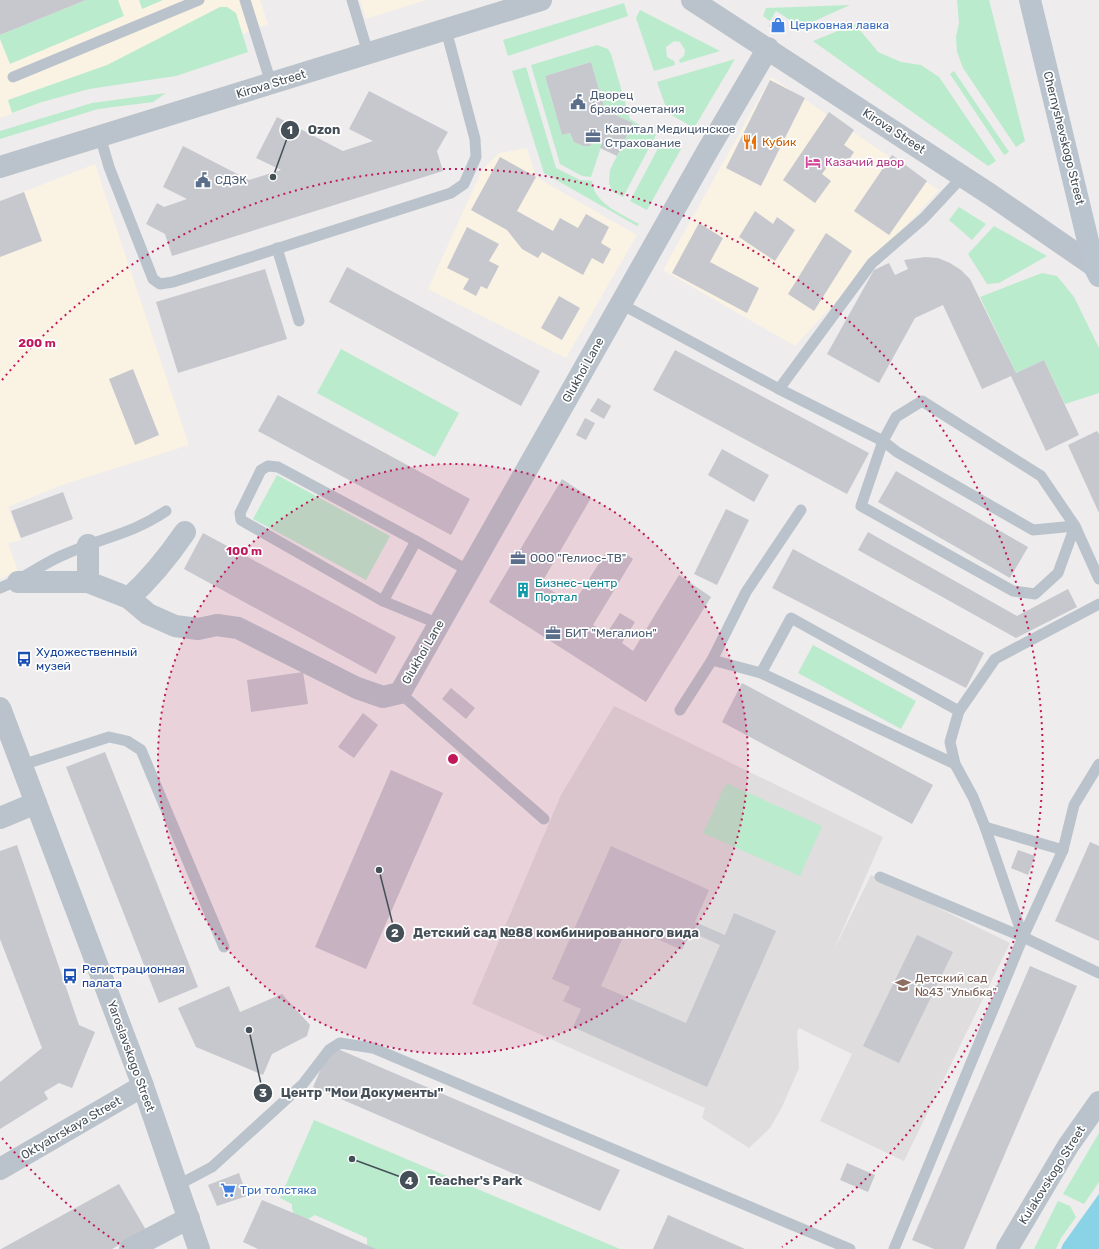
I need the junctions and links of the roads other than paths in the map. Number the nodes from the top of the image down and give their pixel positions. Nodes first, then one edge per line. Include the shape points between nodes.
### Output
1 (199, 0) edge
2 (245, 0) edge
3 (352, 0) edge
4 (541, 0) edge
5 (692, 0) edge
6 (1030, 0) edge
7 (446, 30) junction
8 (768, 48) junction
9 (368, 54) junction
10 (13, 77) dead end
11 (271, 83) junction
12 (100, 136) junction
13 (0, 167) edge
14 (963, 176) junction
15 (277, 248) junction
16 (1097, 268) edge
17 (621, 304) junction
18 (299, 320) dead end
19 (779, 389) junction
20 (883, 441) junction
21 (801, 510) dead end
22 (166, 511) dead end
23 (1075, 526) junction
24 (185, 532) dead end
25 (416, 541) junction
26 (88, 545) junction
27 (469, 571) junction
28 (1099, 579) edge
29 (88, 582) junction
30 (9, 585) edge
31 (129, 598) junction
32 (383, 602) junction
33 (1099, 604) edge
34 (439, 624) junction
35 (712, 660) junction
36 (761, 673) junction
37 (400, 693) junction
38 (0, 708) edge
39 (680, 710) dead end
40 (959, 711) junction
41 (22, 764) junction
42 (955, 764) junction
43 (1099, 764) edge
44 (36, 803) junction
45 (0, 818) edge
46 (544, 819) dead end
47 (985, 826) junction
48 (1063, 850) junction
49 (880, 877) dead end
50 (1024, 937) junction
51 (224, 947) dead end
52 (1099, 973) edge
53 (143, 1086) junction
54 (1099, 1102) edge
55 (0, 1169) edge
56 (178, 1185) junction
57 (189, 1218) junction
58 (201, 1247) edge
59 (130, 1249) edge
60 (850, 1249) edge
61 (894, 1249) edge
62 (1007, 1249) edge

1 - 10 lane
2 - 11 lane
3 - 9 lane
4 - 7 street, Kirova Street
5 - 8 street, Kirova Street
6 - 16 main road, Chernyshevskogo Street
7 - 9 street, Kirova Street
7 - 15 lane via 475,139 476,157 464,184 451,193
8 - 14 street, Kirova Street
8 - 17 street, Glukhoi Lane
9 - 11 street, Kirova Street
11 - 12 street, Kirova Street
12 - 13 street, Kirova Street
12 - 15 lane via 153,280 160,284 173,282
14 - 16 street, Kirova Street
14 - 19 lane via 924,218 872,263
15 - 18 lane
17 - 19 lane
17 - 27 street, Glukhoi Lane
19 - 20 lane
20 - 23 lane via 897,452 1033,530
20 - 23 lane via 896,417 922,401 1041,476
20 - 23 lane via 861,506 1013,591 1035,594 1058,573
21 - 35 lane via 746,592
22 - 26 lane via 133,531
23 - 28 lane
24 - 31 street via 155,573
25 - 27 lane
25 - 32 lane
25 - 32 lane via 278,467 268,466 261,470 240,513 241,520
26 - 29 street
26 - 30 lane via 66,553
27 - 34 street, Glukhoi Lane
29 - 30 street
29 - 31 street
31 - 37 street via 148,614 175,626 198,629 217,625 238,628 357,688 383,697
32 - 34 lane
33 - 40 lane via 995,659
34 - 37 street, Glukhoi Lane
35 - 36 lane
35 - 39 lane
36 - 40 lane via 791,618
36 - 42 lane
37 - 46 lane
38 - 41 street, Yaroslavskogo Street
40 - 42 lane via 950,742
41 - 44 street, Yaroslavskogo Street
41 - 51 lane via 109,737 127,741 141,750
42 - 47 lane
43 - 48 lane via 1074,805
44 - 45 street
44 - 53 street, Yaroslavskogo Street
47 - 48 lane
47 - 50 lane
48 - 50 lane
49 - 50 lane
50 - 52 lane
50 - 61 lane
53 - 55 street, Oktyabrskaya Street
53 - 56 street, Yaroslavskogo Street
54 - 62 street, Kulakovskogo Street via 1068,1146
56 - 57 street, Yaroslavskogo Street
56 - 60 lane via 212,1167 303,1084 329,1050 340,1043 373,1048
57 - 58 street, Yaroslavskogo Street
57 - 59 street

